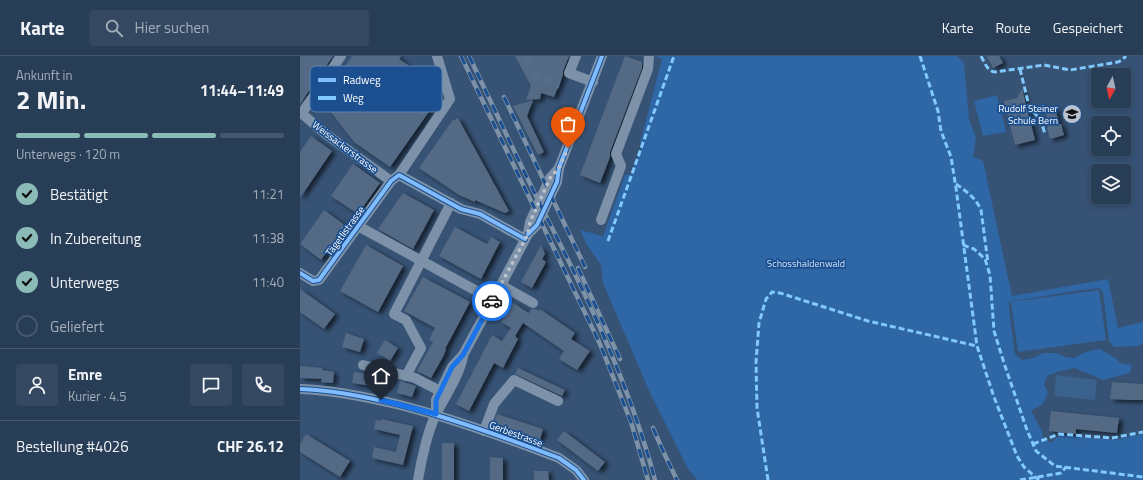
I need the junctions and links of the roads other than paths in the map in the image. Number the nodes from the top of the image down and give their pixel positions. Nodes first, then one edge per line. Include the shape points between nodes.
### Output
1 (341, 56) edge
2 (437, 56) edge
3 (576, 56) edge
4 (602, 56) edge
5 (650, 56) edge
6 (334, 66) edge
7 (440, 66) edge
8 (442, 72) edge
9 (593, 82) junction
10 (310, 100) edge
11 (442, 110) edge
12 (441, 112) edge
13 (301, 113) edge
14 (399, 175) junction
15 (391, 181) junction
16 (451, 204) junction
17 (601, 220) dead end
18 (358, 226) junction
19 (526, 236) junction
20 (421, 261) junction
21 (300, 273) edge
22 (501, 285) junction
23 (493, 300) junction
24 (533, 303) dead end
25 (463, 355) junction
26 (363, 365) dead end
27 (406, 376) junction
28 (300, 389) edge
29 (440, 392) junction
30 (558, 401) dead end
31 (436, 414) junction
32 (484, 430) junction
33 (418, 480) edge
34 (584, 480) edge

1 - 6 street
2 - 7 street, Tägetlistrasse
3 - 9 street via 570,73
4 - 9 street
5 - 17 street via 648,69 616,154 621,166
8 - 11 street, Tägetlistrasse via 450,98
9 - 19 street via 559,168 550,178
10 - 13 street
12 - 14 street, Tägetlistrasse
13 - 15 street, Weissackerstrasse
14 - 15 street, Tägetlistrasse
14 - 16 street
15 - 18 street, Tägetlistrasse
16 - 19 street via 480,214
16 - 20 street
18 - 20 street
18 - 21 street, Tägetlistrasse via 319,280 313,281
19 - 22 street
20 - 23 street
20 - 27 street via 394,314 406,320 421,348
22 - 23 street
22 - 24 street
23 - 25 street
25 - 29 street via 452,367
25 - 31 street via 460,371
26 - 27 street
27 - 29 street via 415,378
28 - 31 street, Gerbestrasse via 368,397
29 - 31 street via 436,400
30 - 32 street via 514,380 494,404
31 - 32 street, Gerbestrasse
31 - 33 street
32 - 34 street, Gerbestrasse via 559,458 576,470

